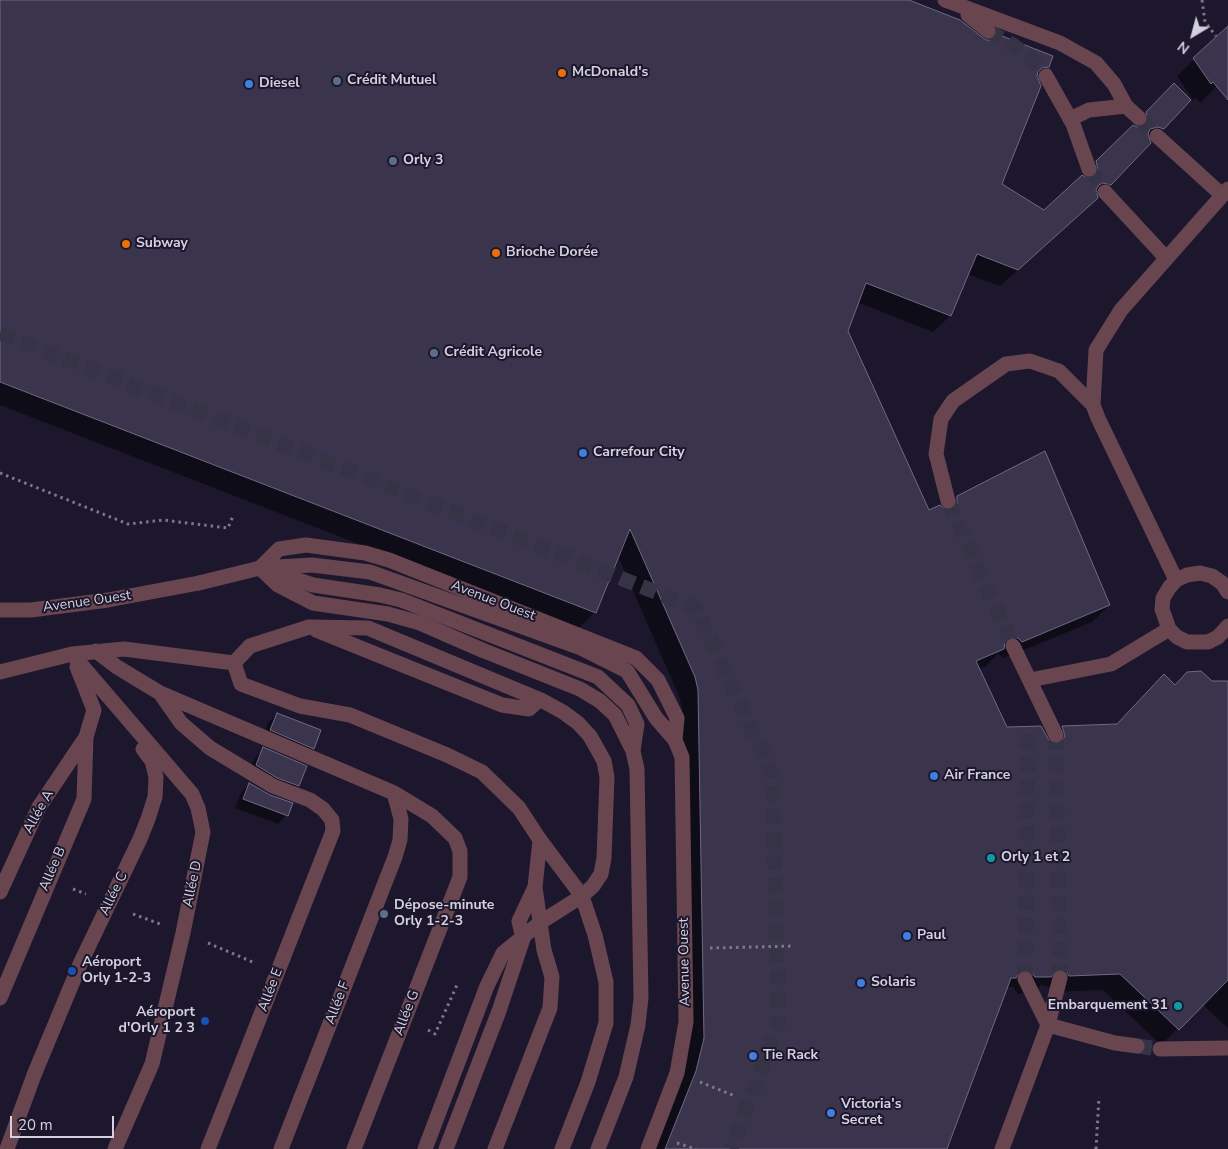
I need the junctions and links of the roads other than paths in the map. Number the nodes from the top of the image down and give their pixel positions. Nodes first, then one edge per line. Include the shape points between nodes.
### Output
1 (951, 3) edge
2 (988, 31) tunnel mouth
3 (1046, 76) tunnel mouth
4 (1126, 106) junction
5 (1139, 118) tunnel mouth
6 (1070, 119) junction
7 (1157, 136) tunnel mouth
8 (1089, 169) tunnel mouth
9 (1105, 192) tunnel mouth
10 (1225, 192) edge
11 (1166, 258) junction
12 (1094, 405) junction
13 (948, 501) tunnel mouth
14 (260, 568) junction
15 (1176, 580) junction
16 (1228, 592) edge
17 (0, 610) edge
18 (309, 627) junction
19 (1228, 628) edge
20 (1169, 629) junction
21 (1013, 646) tunnel mouth
22 (96, 651) junction
23 (72, 654) junction
24 (234, 663) junction
25 (0, 672) edge
26 (1030, 680) junction
27 (160, 693) junction
28 (539, 700) junction
29 (1056, 735) tunnel mouth
30 (86, 737) junction
31 (394, 793) junction
32 (540, 840) junction
33 (535, 888) junction
34 (0, 892) edge
35 (582, 896) junction
36 (541, 922) junction
37 (523, 939) junction
38 (1060, 978) tunnel mouth
39 (1025, 979) tunnel mouth
40 (0, 998) edge
41 (1048, 1025) junction
42 (1137, 1046) tunnel mouth
43 (1160, 1048) tunnel mouth
44 (1228, 1048) edge
45 (7, 1149) edge
46 (115, 1149) edge
47 (208, 1149) edge
48 (281, 1149) edge
49 (354, 1149) edge
50 (426, 1149) edge
51 (446, 1149) edge
52 (495, 1149) edge
53 (562, 1149) edge
54 (598, 1149) edge
55 (648, 1149) edge
56 (1002, 1149) edge

1 - 2 lane
1 - 4 lane via 1060,43 1096,63 1114,84
3 - 6 lane
4 - 5 lane
4 - 6 lane via 1089,110
6 - 8 lane
7 - 10 lane
9 - 11 lane
10 - 11 lane
11 - 12 lane via 1121,310 1096,350
12 - 13 lane via 1059,371 1030,361 1006,364 953,400 941,419 936,454
12 - 15 lane
14 - 17 lane, Avenue Ouest, bridge via 108,600 31,610
14 - 54 lane, bridge via 278,585 313,603 420,622 465,644 580,689 615,715 633,751 637,769 641,998 626,1077
14 - 55 lane, Avenue Ouest, bridge via 312,564 370,572 581,648 627,671 656,718 675,740 682,756 686,1022 674,1082
15 - 16 lane via 1200,573 1212,576
15 - 20 lane via 1164,598 1162,609
18 - 24 lane via 250,646
18 - 28 lane via 368,628
18 - 28 lane via 502,705 529,709
19 - 20 lane via 1218,637 1198,644 1177,637
20 - 26 lane via 1111,664
21 - 26 lane
22 - 23 lane
22 - 24 lane via 124,649
22 - 27 lane
23 - 25 lane
23 - 30 lane via 94,710
23 - 45 lane, Allée C via 152,761 156,777 155,797 140,839 77,970
23 - 46 lane, Allée D via 192,794 203,832 152,1064
24 - 32 lane via 241,684 300,706 350,715 482,772 519,808
26 - 29 lane
27 - 31 lane
27 - 47 lane, Allée E via 180,723 210,748 272,786 310,800 332,820 333,831
28 - 35 lane via 578,723 590,736 604,761 607,777 604,858 601,874
30 - 34 lane, Allée A via 38,807
30 - 40 lane, Allée B via 84,799
31 - 48 lane, Allée F via 401,819 395,857
31 - 49 lane, Allée G via 432,816 455,838 460,851 460,876
32 - 33 lane
32 - 35 lane
33 - 36 lane
33 - 37 lane via 519,921
35 - 36 lane
35 - 53 lane via 596,935 606,982 606,1013 594,1064
36 - 37 lane
36 - 52 lane via 544,950 552,977 550,1008
37 - 50 lane via 503,953 487,986
37 - 51 lane
38 - 41 lane
39 - 41 lane
41 - 42 lane
41 - 56 lane
43 - 44 lane

